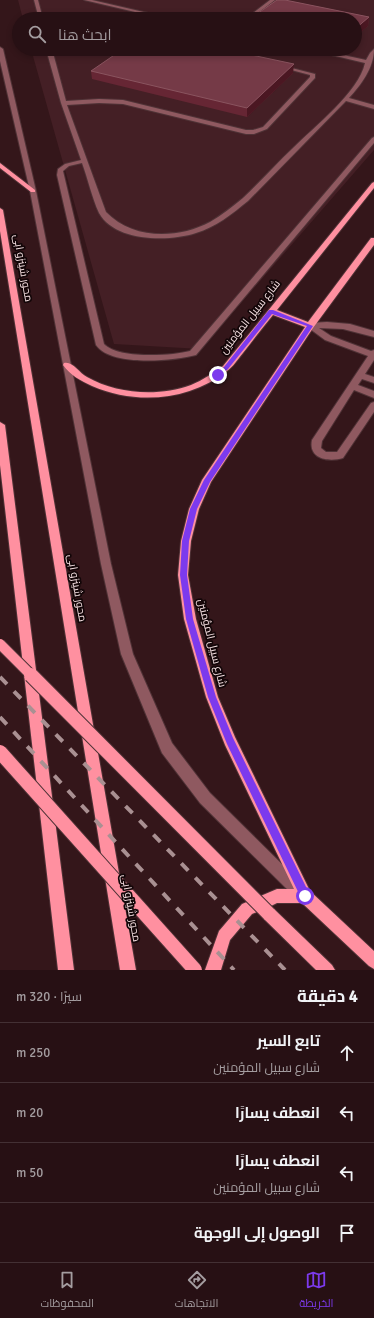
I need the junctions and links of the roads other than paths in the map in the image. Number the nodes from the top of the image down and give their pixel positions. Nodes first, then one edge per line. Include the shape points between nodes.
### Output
1 (36, 0) edge
2 (86, 0) edge
3 (121, 0) edge
4 (273, 0) edge
5 (111, 6) junction
6 (39, 12) edge
7 (139, 12) edge
8 (256, 12) edge
9 (0, 49) edge
10 (374, 51) edge
11 (51, 56) edge
12 (341, 56) edge
13 (368, 62) junction
14 (276, 65) edge
15 (345, 99) junction
16 (64, 103) junction
17 (374, 107) edge
18 (374, 138) edge
19 (84, 161) junction
20 (0, 165) edge
21 (374, 184) edge
22 (33, 191) junction
23 (0, 210) edge
24 (374, 240) edge
25 (271, 311) junction
26 (310, 326) junction
27 (374, 334) edge
28 (373, 354) edge
29 (67, 365) junction
30 (370, 367) edge
31 (360, 375) junction
32 (374, 380) edge
33 (352, 386) junction
34 (374, 394) edge
35 (374, 405) edge
36 (0, 424) edge
37 (0, 644) edge
38 (0, 752) edge
39 (305, 896) junction
40 (374, 961) edge
41 (66, 970) edge
42 (128, 970) edge
43 (195, 970) edge
44 (213, 970) edge
45 (327, 970) edge

1 - 6 street
2 - 5 street
3 - 5 street
4 - 8 street
5 - 7 street
9 - 22 street
10 - 13 street
11 - 16 street
12 - 13 street
13 - 15 street via 365,74
14 - 16 street via 306,72 313,77 265,128 254,132 239,131 123,102
15 - 17 street
15 - 19 street via 225,217 195,232 147,236 127,231 112,223 103,213
16 - 19 street
18 - 19 street via 193,354 178,357 114,354 100,345 60,175 60,170 67,165
20 - 22 main road
21 - 25 main road, شارع سبيل المؤمنين
22 - 29 street
23 - 42 main road, محور شينزو ابى
24 - 26 main road, شارع سبيل المؤمنين
25 - 26 main road
25 - 29 main road, شارع سبيل المؤمنين via 226,368 208,381 184,391 146,395 113,390 85,380
26 - 27 street via 338,324
26 - 28 street via 328,338
26 - 39 main road, شارع سبيل المؤمنين via 207,480 194,509 186,541 183,575 190,619 212,697 230,741
28 - 30 street
29 - 39 street via 106,564 127,654 167,748 205,798
30 - 31 street
31 - 32 street
31 - 33 street
33 - 34 street
33 - 35 street via 315,444 320,454 327,457 340,455
36 - 41 main road
37 - 45 main road, bridge
38 - 43 main road, bridge
39 - 40 main road
39 - 44 main road via 277,896 247,909 224,936

